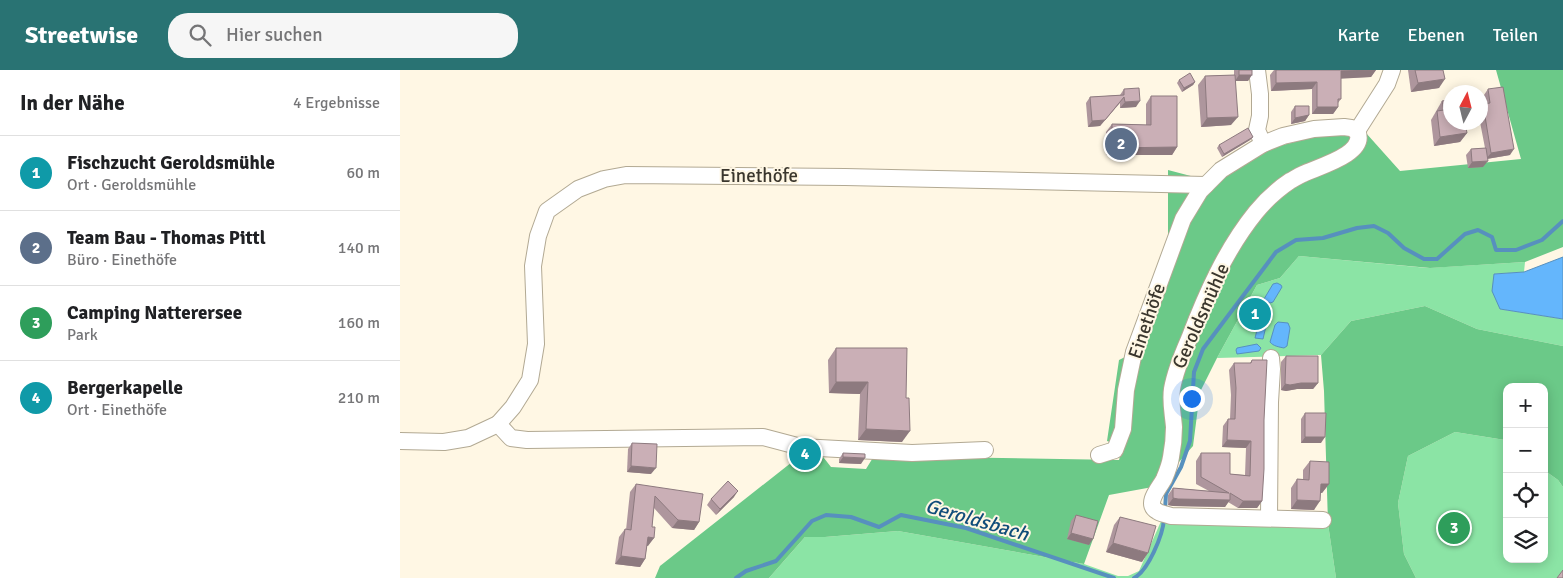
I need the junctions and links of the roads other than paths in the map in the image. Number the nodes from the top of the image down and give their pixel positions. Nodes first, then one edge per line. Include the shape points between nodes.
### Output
1 (1258, 70) edge
2 (1392, 70) edge
3 (1357, 131) junction
4 (1263, 144) junction
5 (1206, 185) junction
6 (1271, 358) dead end
7 (498, 424) junction
8 (400, 441) edge
9 (985, 450) dead end
10 (1099, 455) dead end
11 (1269, 518) junction
12 (1323, 520) dead end

1 - 4 street via 1260,116 1257,130
2 - 3 street via 1387,84
3 - 4 street, Einethöfe via 1344,127 1314,129
3 - 11 street, Geroldsmühle via 1358,142 1353,150 1287,183 1256,212 1214,278 1174,377 1171,392 1174,443 1170,463 1152,499 1152,506 1163,513
4 - 5 street, Einethöfe via 1221,170
5 - 7 street, Einethöfe via 835,176 626,175 604,179 578,189 546,211 533,266 536,344 530,380
5 - 10 street, Einethöfe via 1182,219 1134,352 1126,390 1123,429 1115,450
6 - 11 street
7 - 8 street, Einethöfe via 468,438 444,442
7 - 9 street via 511,438 527,440 762,437 801,447 912,452
11 - 12 street, Geroldsmühle

